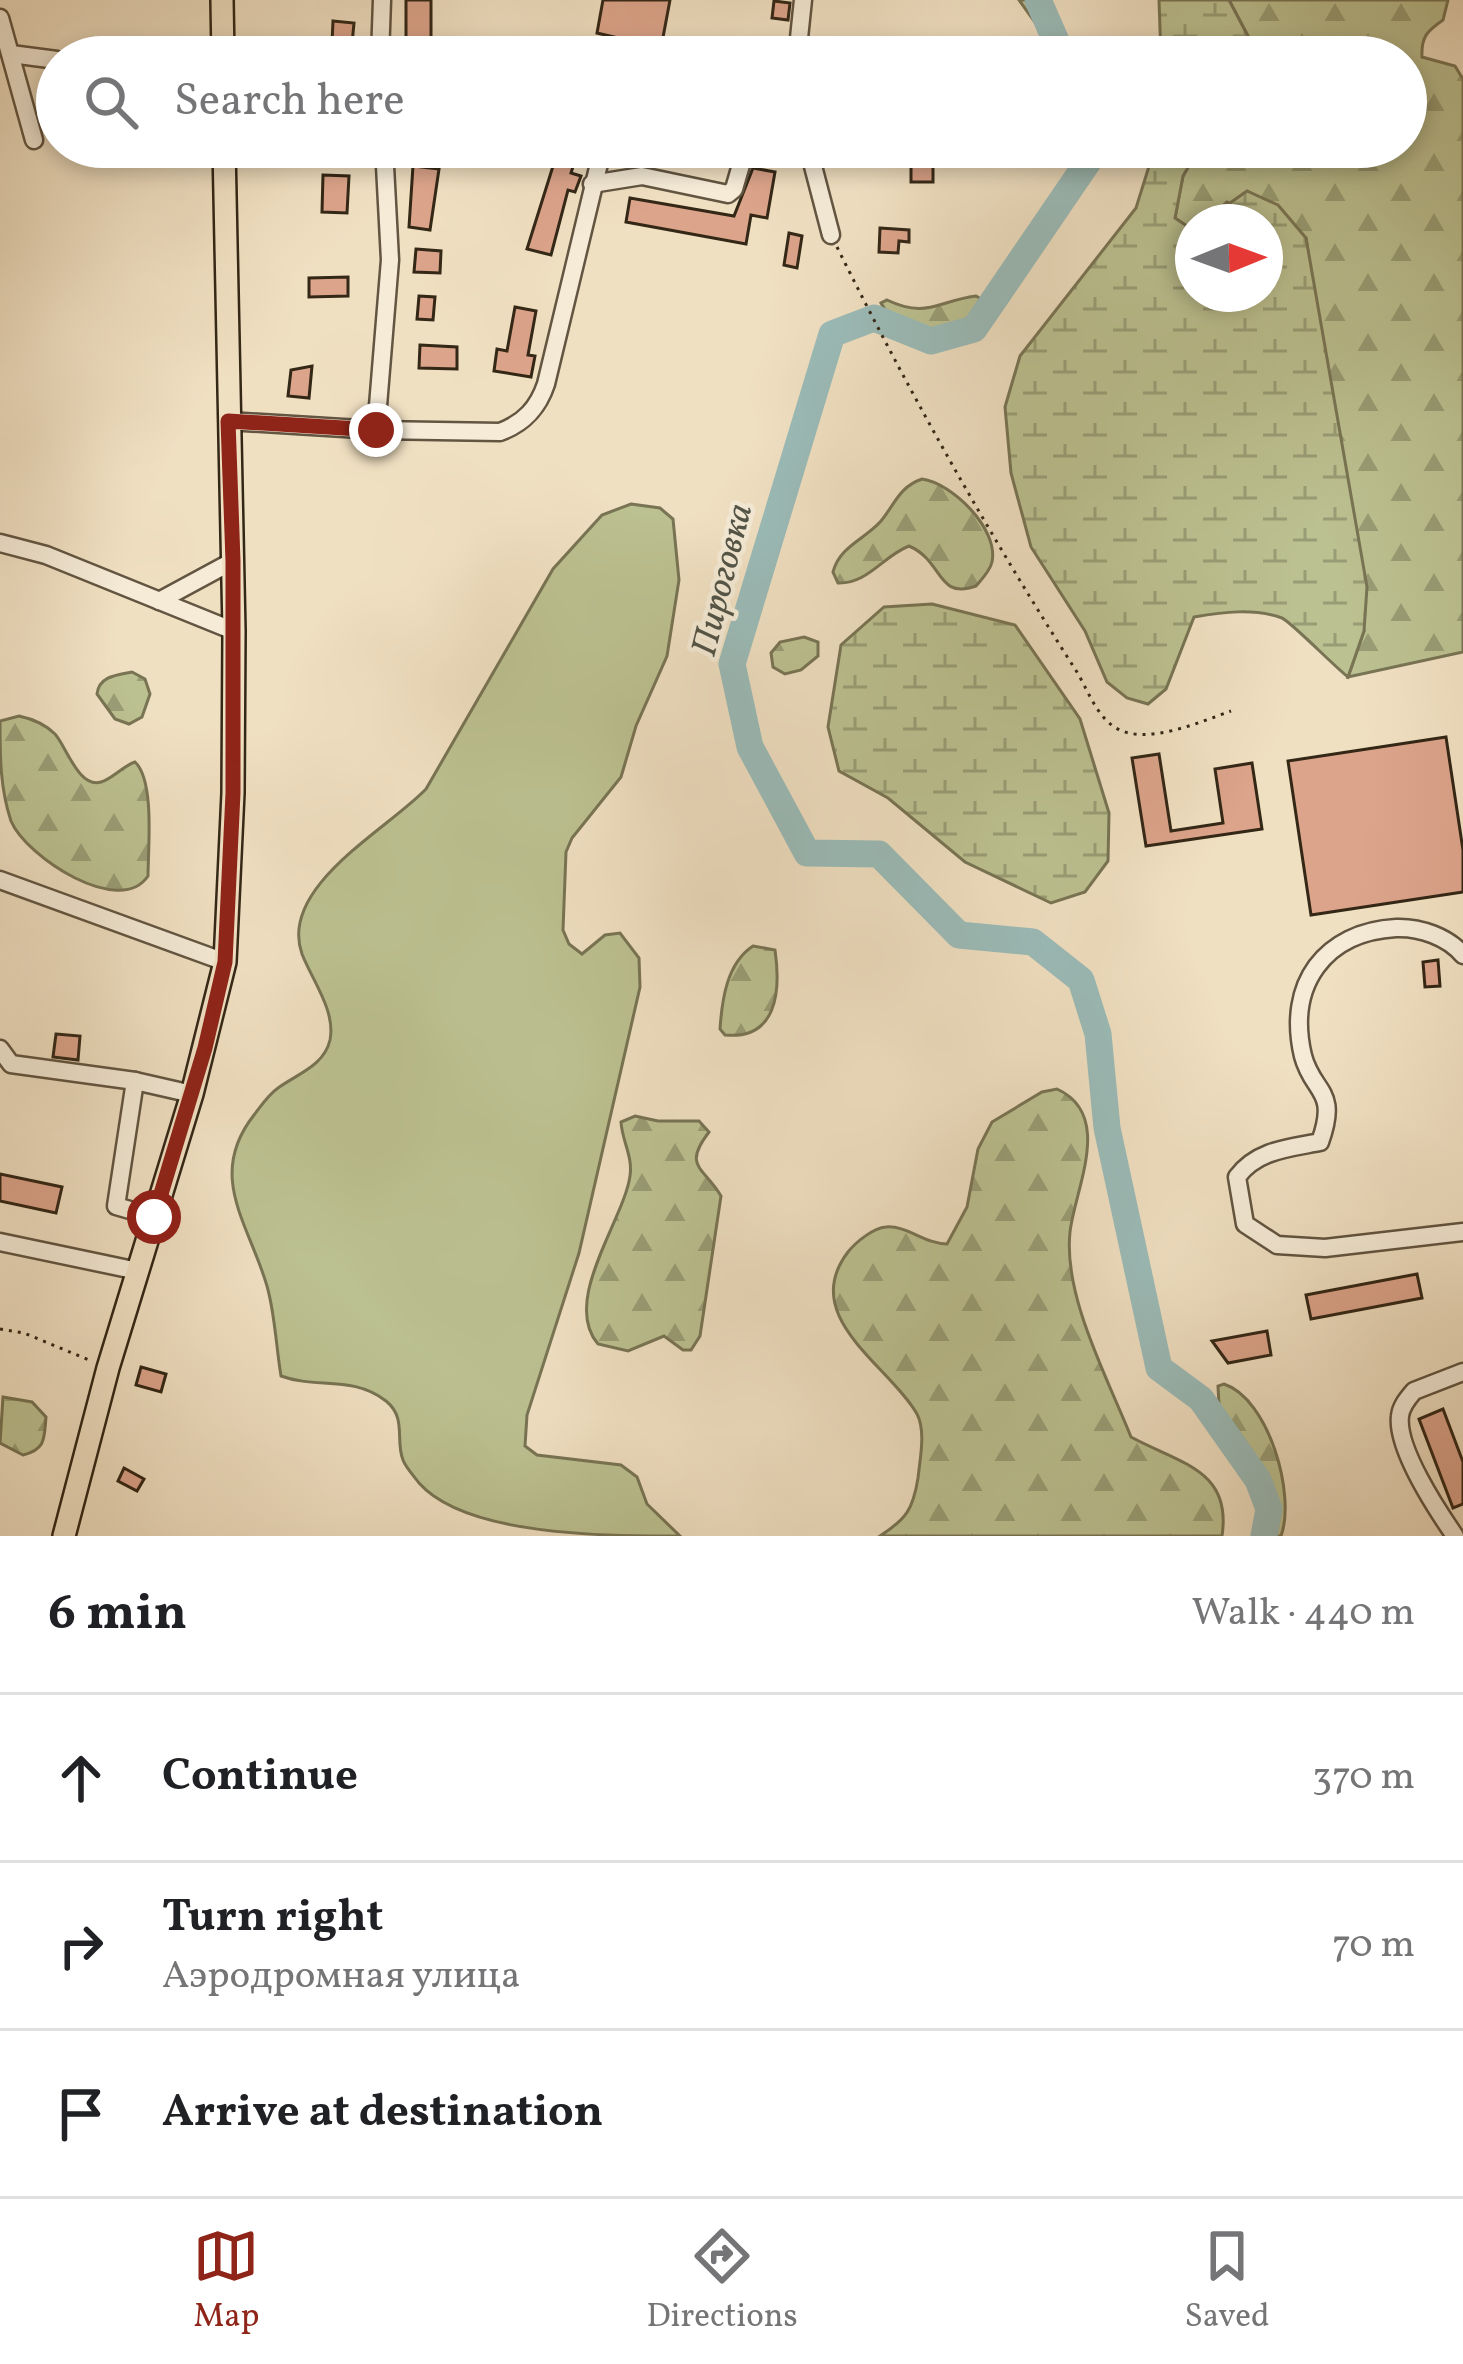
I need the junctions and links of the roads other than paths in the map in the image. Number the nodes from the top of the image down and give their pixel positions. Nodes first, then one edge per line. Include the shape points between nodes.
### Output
1 (222, 0) edge
2 (382, 0) edge
3 (803, 0) edge
4 (0, 18) edge
5 (223, 36) edge
6 (380, 36) edge
7 (799, 36) edge
8 (10, 54) junction
9 (36, 57) edge
10 (34, 140) dead end
11 (224, 168) edge
12 (386, 168) edge
13 (597, 168) edge
14 (740, 168) edge
15 (813, 168) edge
16 (592, 184) junction
17 (831, 235) road end
18 (228, 421) junction
19 (376, 430) junction
20 (0, 543) edge
21 (233, 561) junction
22 (160, 602) junction
23 (233, 631) junction
24 (0, 880) edge
25 (1463, 955) edge
26 (225, 962) junction
27 (0, 1048) edge
28 (135, 1081) junction
29 (192, 1094) junction
30 (154, 1217) junction
31 (1463, 1232) edge
32 (0, 1242) edge
33 (138, 1270) junction
34 (1463, 1372) edge
35 (64, 1536) edge
36 (1455, 1536) edge

1 - 5 main road
2 - 6 street
3 - 7 street
4 - 8 street
8 - 9 street
8 - 10 street
11 - 18 main road
12 - 19 street via 391,260
13 - 16 street
14 - 16 street via 728,194 642,176
15 - 17 street
16 - 19 street via 535,409 500,432
18 - 19 street
18 - 21 main road
20 - 22 street
21 - 22 street
21 - 23 main road
22 - 23 street
23 - 26 main road
24 - 26 street
25 - 31 street via 1436,935 1406,928 1365,930 1324,953 1308,979 1300,1020 1304,1060 1322,1088 1328,1119 1321,1142 1268,1153 1237,1177 1244,1224 1277,1245 1324,1248
26 - 29 main road
27 - 28 street via 11,1064
28 - 29 street
28 - 30 street via 116,1206
29 - 30 main road
30 - 33 main road
32 - 33 street
33 - 35 main road
34 - 36 street via 1414,1391 1400,1416 1403,1439

